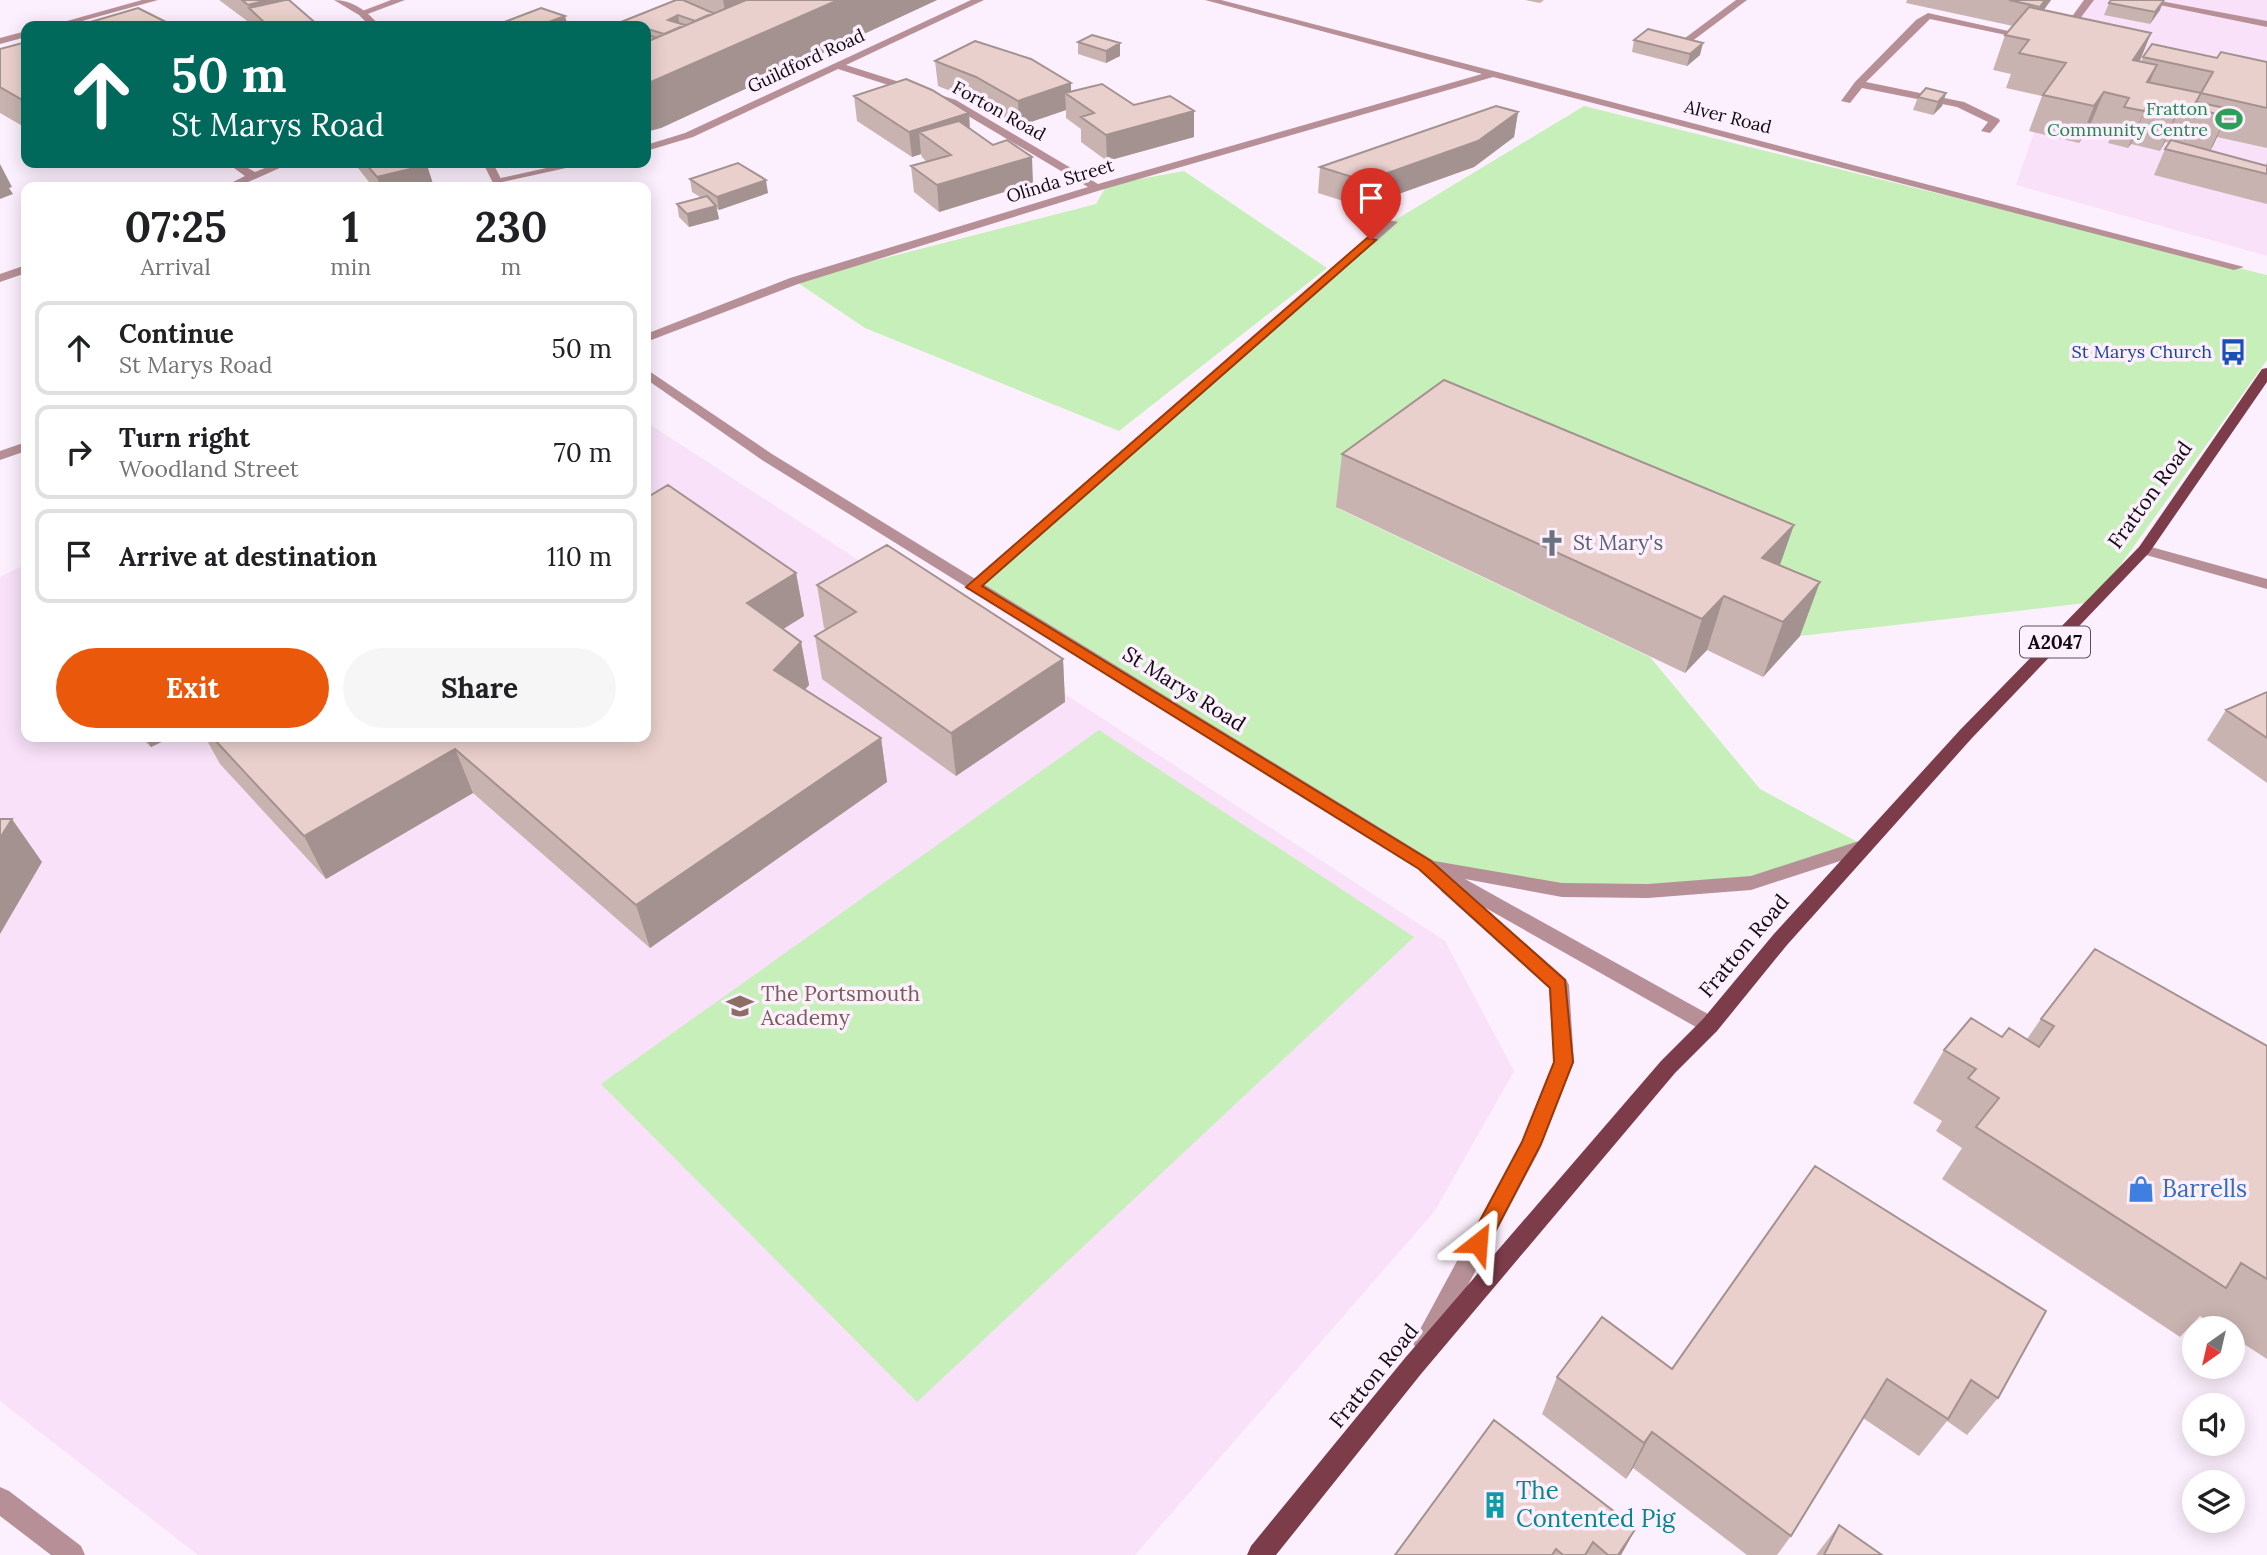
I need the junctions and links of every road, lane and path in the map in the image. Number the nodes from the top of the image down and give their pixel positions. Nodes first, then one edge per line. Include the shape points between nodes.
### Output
1 (153, 0) edge
2 (339, 0) edge
3 (400, 0) edge
4 (979, 0) edge
5 (1210, 0) edge
6 (1742, 0) edge
7 (2088, 0) edge
8 (2140, 0) edge
9 (362, 13) junction
10 (73, 21) edge
11 (370, 21) edge
12 (2267, 24) edge
13 (21, 35) edge
14 (0, 41) edge
15 (1681, 46) edge
16 (838, 66) junction
17 (1491, 74) junction
18 (1859, 84) junction
19 (1846, 101) dead end
20 (1986, 131) dead end
21 (651, 146) edge
22 (240, 168) edge
23 (272, 168) edge
24 (564, 168) edge
25 (252, 175) junction
26 (238, 182) edge
27 (507, 182) edge
28 (1097, 188) junction
29 (1392, 222) dead end
30 (2238, 267) dead end
31 (21, 271) edge
32 (0, 278) edge
33 (651, 336) edge
34 (2267, 372) edge
35 (651, 376) edge
36 (21, 448) edge
37 (0, 456) edge
38 (2144, 550) junction
39 (2267, 584) edge
40 (973, 587) junction
41 (1865, 846) junction
42 (1425, 865) junction
43 (1710, 1025) junction
44 (1413, 1366) junction
45 (0, 1500) edge
46 (72, 1555) edge
47 (1260, 1555) edge

1 - 10 street
2 - 9 street
3 - 9 street
4 - 16 street, Guildford Road
5 - 17 street, Alver Road
6 - 15 street
7 - 18 street via 2057,43 1928,16
8 - 12 street
9 - 11 street
13 - 14 street
16 - 21 street, Guildford Road via 688,135
16 - 28 street, Forton Road via 952,102
17 - 28 street, Olinda Street
17 - 30 street, Alver Road
18 - 19 street
18 - 20 street via 1960,104 1994,121
22 - 25 street
23 - 25 street
24 - 27 street
25 - 26 street
28 - 33 street, Olinda Street via 794,281
29 - 40 street
31 - 32 street
34 - 38 main road, Fratton Road / A2047
35 - 40 street, St Marys Road via 767,457
36 - 37 street
38 - 39 street
38 - 41 main road, Fratton Road / A2047
40 - 42 street, St Marys Road
41 - 42 street via 1751,883 1648,891 1562,890
41 - 43 main road, Fratton Road / A2047
42 - 43 street, St Marys Road
42 - 44 street via 1559,985 1564,1062 1531,1144
43 - 44 main road, Fratton Road / A2047 via 1668,1067
44 - 47 main road, Fratton Road / A2047
45 - 46 street

